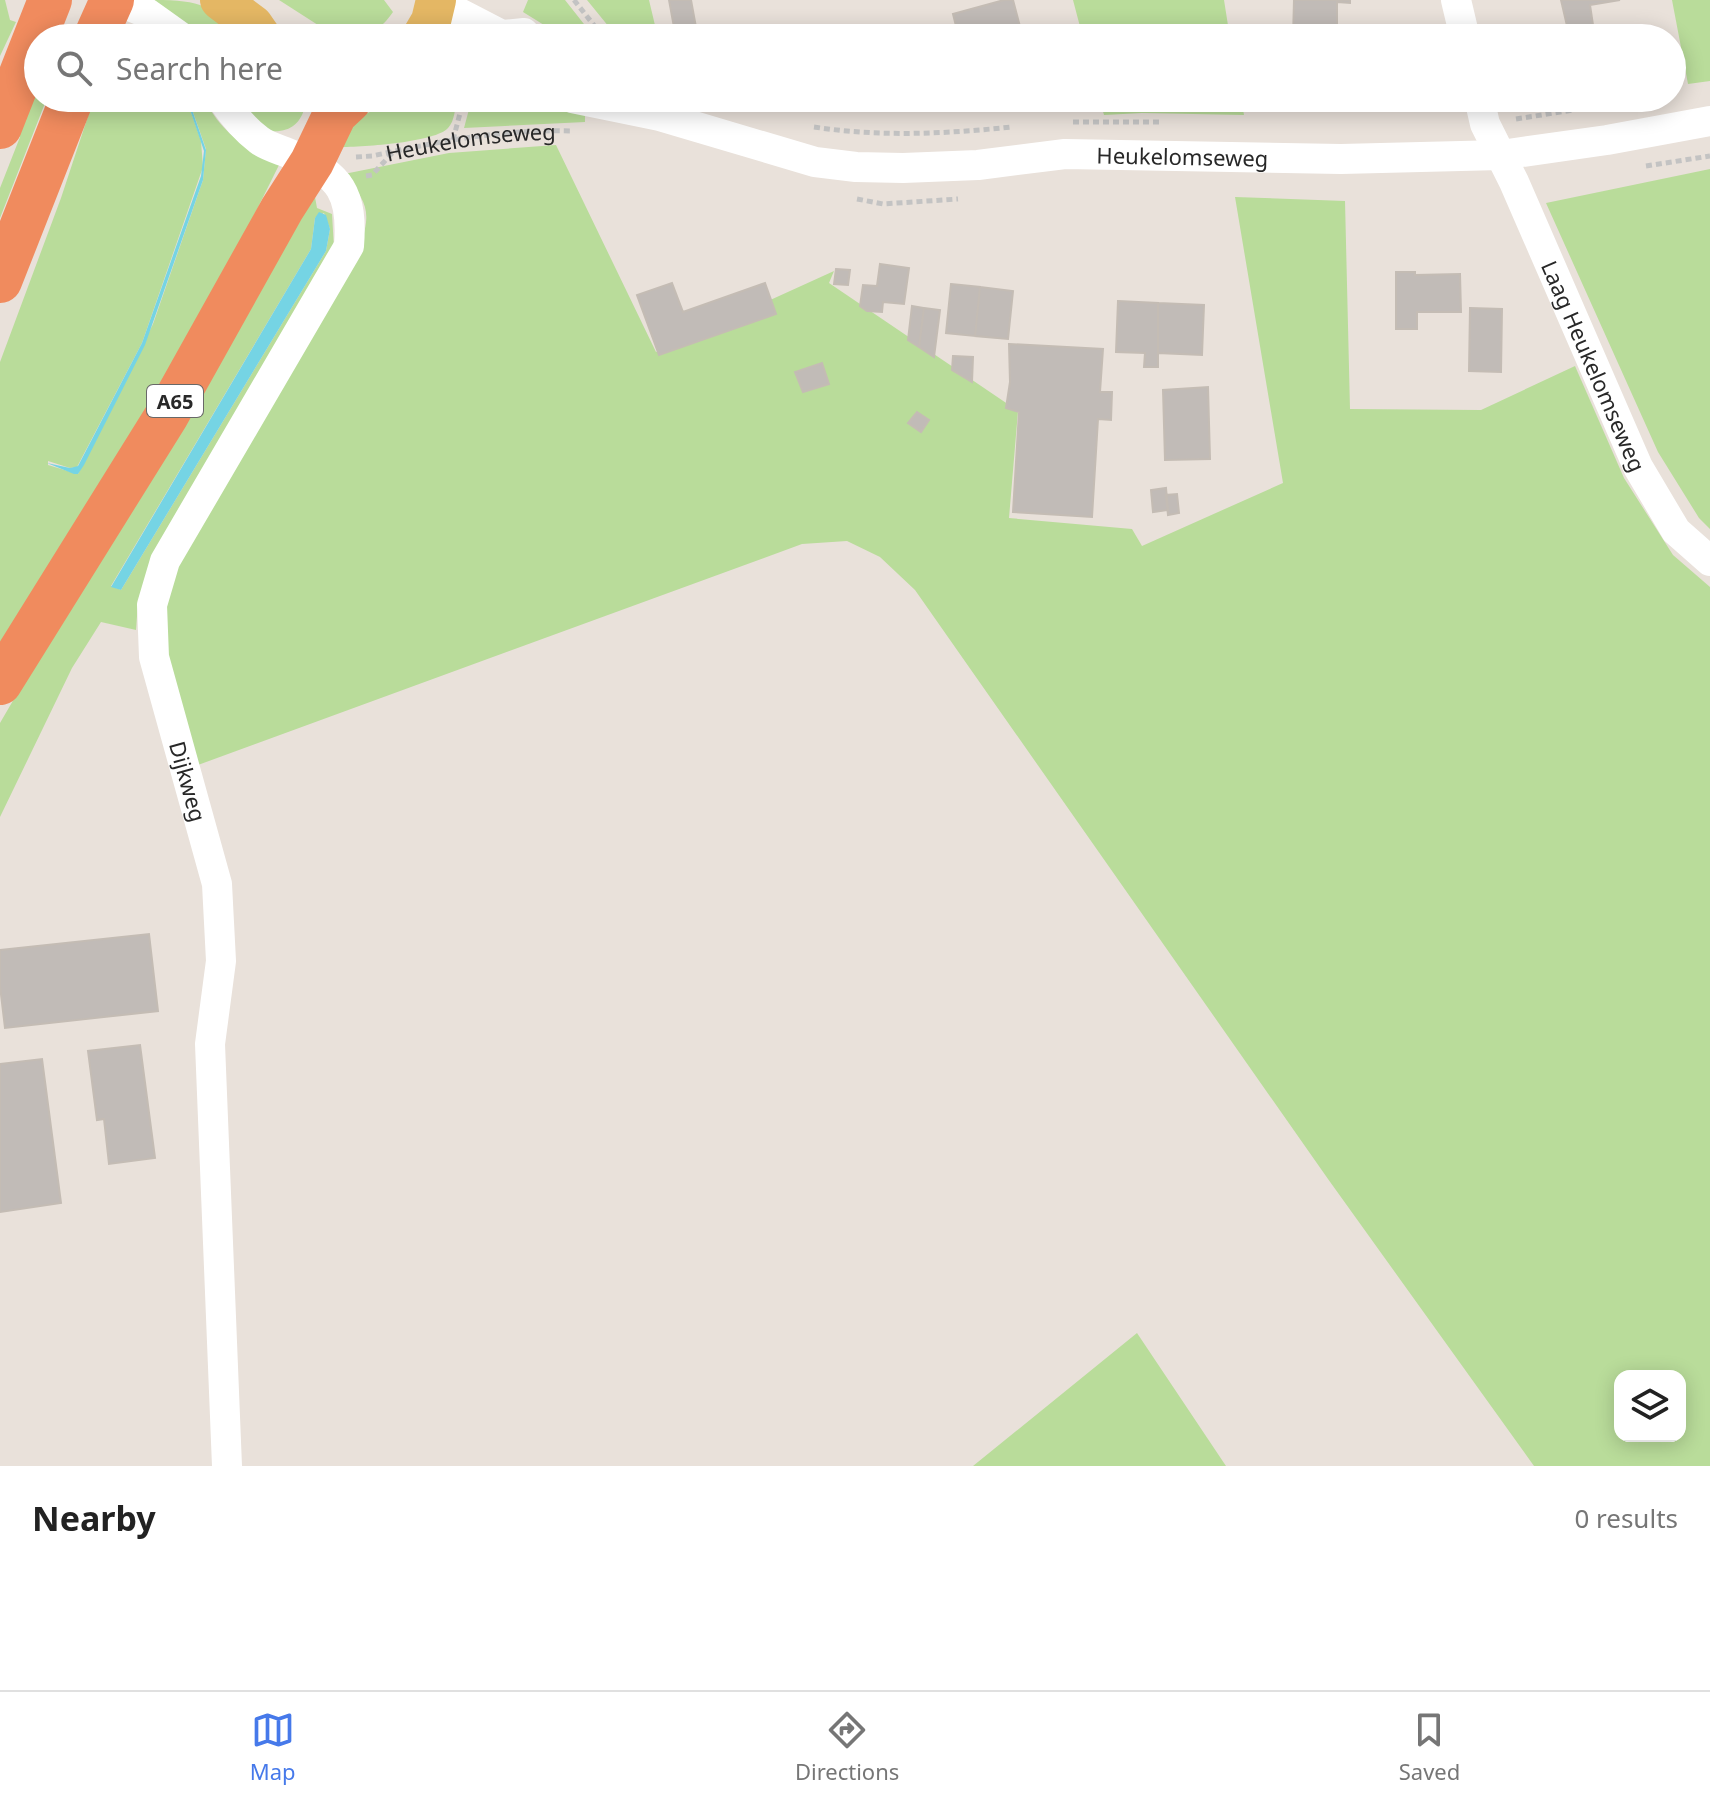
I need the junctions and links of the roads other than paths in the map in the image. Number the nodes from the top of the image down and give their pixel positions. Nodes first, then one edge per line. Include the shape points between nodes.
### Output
1 (113, 0) edge
2 (220, 0) edge
3 (256, 0) edge
4 (445, 0) edge
5 (1456, 0) edge
6 (102, 24) edge
7 (162, 24) edge
8 (252, 24) edge
9 (277, 24) edge
10 (429, 24) edge
11 (484, 24) edge
12 (1462, 24) edge
13 (24, 65) edge
14 (66, 112) edge
15 (230, 112) edge
16 (336, 112) edge
17 (640, 112) edge
18 (653, 112) edge
19 (1482, 112) edge
20 (660, 116) junction
21 (1710, 121) edge
22 (0, 127) edge
23 (1501, 155) junction
24 (304, 159) junction
25 (0, 281) edge
26 (1710, 561) edge
27 (0, 683) edge
28 (227, 1466) edge

1 - 6 highway
1 - 7 street
2 - 8 main road
3 - 9 main road
4 - 10 main road
4 - 11 street
5 - 12 street
13 - 22 highway
14 - 25 highway
15 - 24 street, Dijkweg via 261,142
16 - 24 highway, A65
17 - 20 street, Heukelomseweg
18 - 20 street, Heukelomseweg
19 - 23 street, Laag Heukelomseweg
20 - 23 street, Heukelomseweg via 815,162 856,167 978,165 1065,154 1341,159
21 - 23 street, Heukelomseweg
23 - 26 street, Laag Heukelomseweg via 1638,467 1676,531
24 - 27 highway, A65 via 282,209 167,415
24 - 28 street, Dijkweg via 338,181 345,194 349,246 165,561 152,605 154,657 217,884 221,961 210,1044

